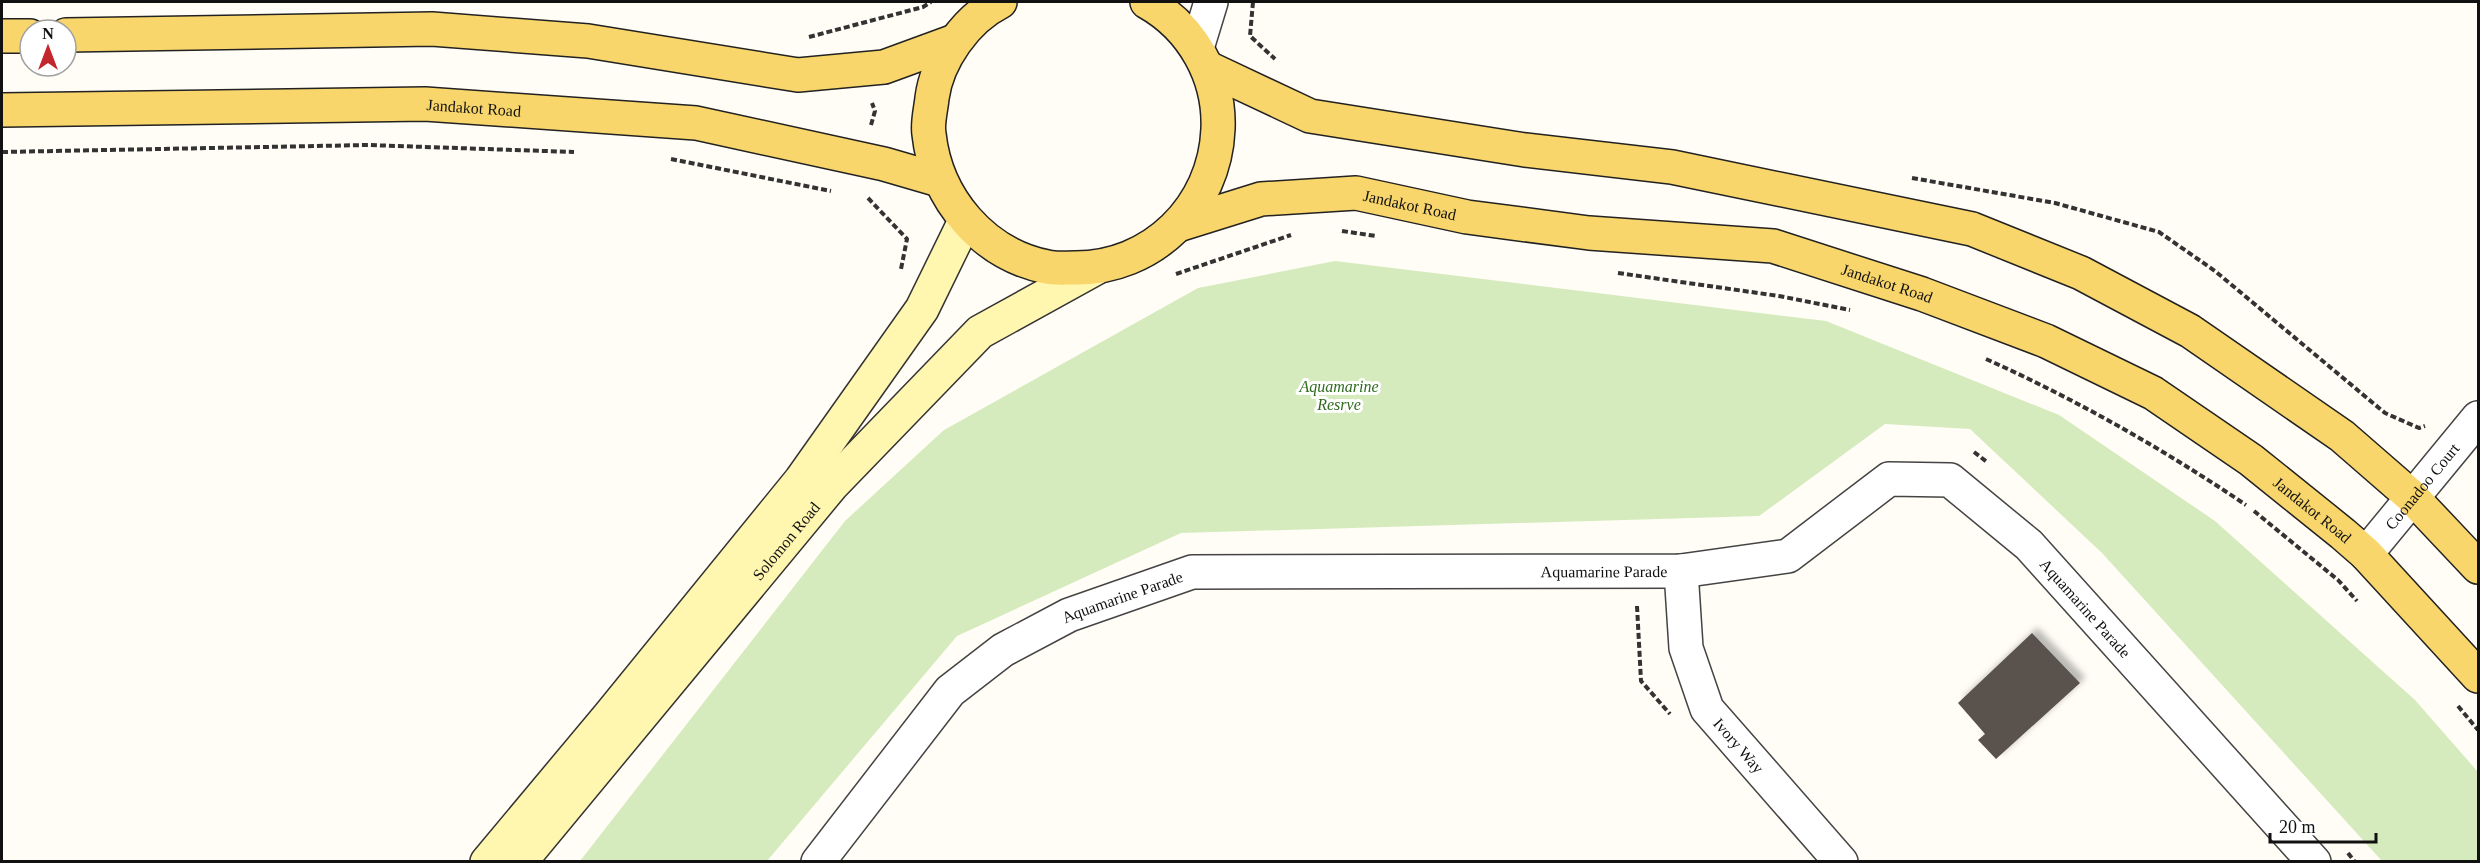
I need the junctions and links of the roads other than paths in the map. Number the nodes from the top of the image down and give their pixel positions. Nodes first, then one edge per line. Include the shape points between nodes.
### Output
1 (1000, 2) edge
2 (1147, 2) edge
3 (1212, 2) edge
4 (78, 35) edge
5 (2, 36) edge
6 (18, 36) edge
7 (954, 41) junction
8 (1203, 58) junction
9 (2, 110) edge
10 (939, 180) junction
11 (965, 221) junction
12 (1181, 224) junction
13 (1096, 268) junction
14 (2478, 418) edge
15 (2411, 496) junction
16 (2366, 554) junction
17 (2478, 567) edge
18 (1681, 571) junction
19 (2478, 676) edge
20 (487, 861) edge
21 (520, 861) edge
22 (818, 861) edge
23 (1841, 861) edge
24 (2314, 861) edge

1 - 7 main road via 988,7
2 - 8 main road via 1166,12
3 - 8 street
4 - 7 main road via 432,29 588,41 798,75 884,67
5 - 6 main road
7 - 10 main road via 934,85 929,123
8 - 12 main road via 1219,108 1218,150 1204,189
8 - 15 main road via 1310,116 1525,150 1672,167 1972,229 2081,273 2190,331 2342,436
9 - 10 main road, Jandakot Road via 426,104 696,123
10 - 11 main road
11 - 13 main road via 1002,251 1048,268
11 - 20 main road, Solomon Road via 922,309 801,480
12 - 13 main road via 1142,253
12 - 16 main road, Jandakot Road via 1261,199 1356,193 1467,217 1589,233 1773,246 1922,294 2046,341 2153,393 2251,460
13 - 21 main road, Solomon Road via 980,332 832,484
14 - 15 street, Coonadoo Court
15 - 16 street, Coonadoo Court
15 - 17 main road
16 - 19 main road, Jandakot Road
18 - 22 street, Aquamarine Parade via 1204,572 1180,576 1069,615 1003,650 950,691
18 - 23 street, Ivory Way via 1686,648 1707,709
18 - 24 street, Aquamarine Parade via 1788,556 1889,479 1950,480 2029,545

